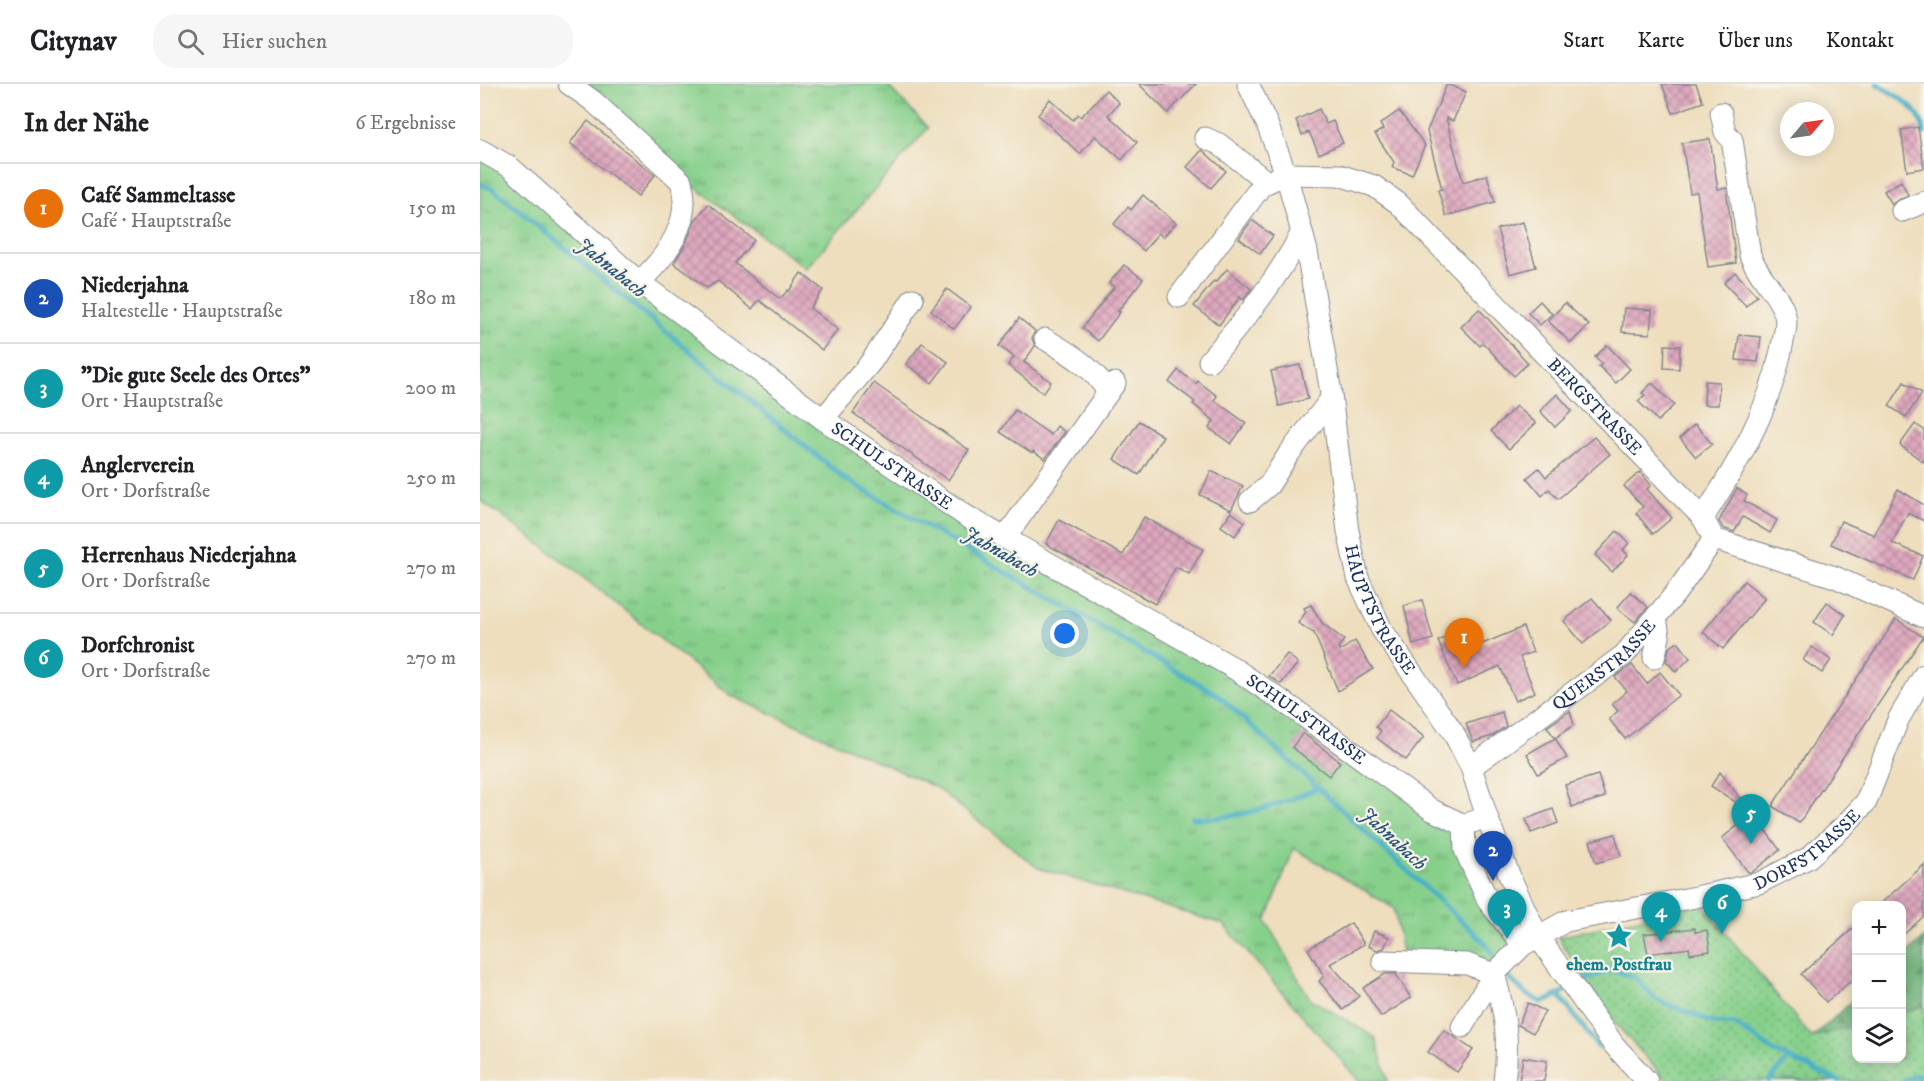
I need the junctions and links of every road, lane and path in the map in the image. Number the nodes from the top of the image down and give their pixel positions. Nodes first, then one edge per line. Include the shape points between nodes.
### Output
1 (569, 84) edge
2 (1248, 84) edge
3 (1721, 113) dead end
4 (1205, 138) dead end
5 (480, 150) edge
6 (1277, 178) junction
7 (1924, 202) edge
8 (1902, 211) dead end
9 (1302, 232) junction
10 (639, 282) junction
11 (1179, 297) dead end
12 (913, 299) dead end
13 (1045, 339) dead end
14 (1209, 360) dead end
15 (1331, 399) junction
16 (823, 420) junction
17 (1250, 501) dead end
18 (1703, 518) junction
19 (1005, 538) junction
20 (1714, 539) junction
21 (1656, 617) junction
22 (1924, 617) edge
23 (1654, 658) dead end
24 (1924, 675) edge
25 (1471, 767) junction
26 (1487, 817) junction
27 (1464, 825) junction
28 (1530, 940) junction
29 (1383, 961) dead end
30 (1494, 974) junction
31 (1462, 1027) dead end
32 (1504, 1081) edge
33 (1647, 1081) edge

1 - 10 street via 681,181 685,194 677,236 655,269
2 - 6 street, HAUPTSTRASSE via 1267,124
3 - 18 street via 1725,132 1732,140 1750,255 1784,312 1785,331 1774,381 1738,463
4 - 6 street
5 - 10 street, SCHULSTRASSE via 510,166
6 - 9 street, HAUPTSTRASSE
6 - 11 street via 1262,185
6 - 18 street, BERGSTRASSE via 1339,175 1374,186 1398,203
7 - 8 street
9 - 14 street via 1267,290
9 - 15 street, HAUPTSTRASSE
10 - 16 street, SCHULSTRASSE
12 - 16 street via 871,362
13 - 19 street via 1082,362 1111,388
15 - 17 street via 1269,485
15 - 25 street, HAUPTSTRASSE via 1348,531 1359,578 1382,630 1453,732
16 - 19 street, SCHULSTRASSE
18 - 20 street, BERGSTRASSE
19 - 27 street, SCHULSTRASSE via 1233,667 1432,810
20 - 21 street, QUERSTRASSE
20 - 22 street via 1835,577
21 - 23 street via 1659,637
21 - 25 street, QUERSTRASSE via 1624,655
24 - 28 street, DORFSTRASSE via 1898,720 1866,802 1808,858 1759,883 1566,921
25 - 26 street, HAUPTSTRASSE
26 - 27 street
26 - 28 street, HAUPTSTRASSE
27 - 28 street via 1466,849 1488,901
28 - 30 street, DORFSTRASSE
28 - 33 street, HAUPTSTRASSE via 1563,975 1614,1045
29 - 30 street via 1467,964
30 - 31 street, DORFSTRASSE
30 - 32 street via 1505,1012 1508,1057

